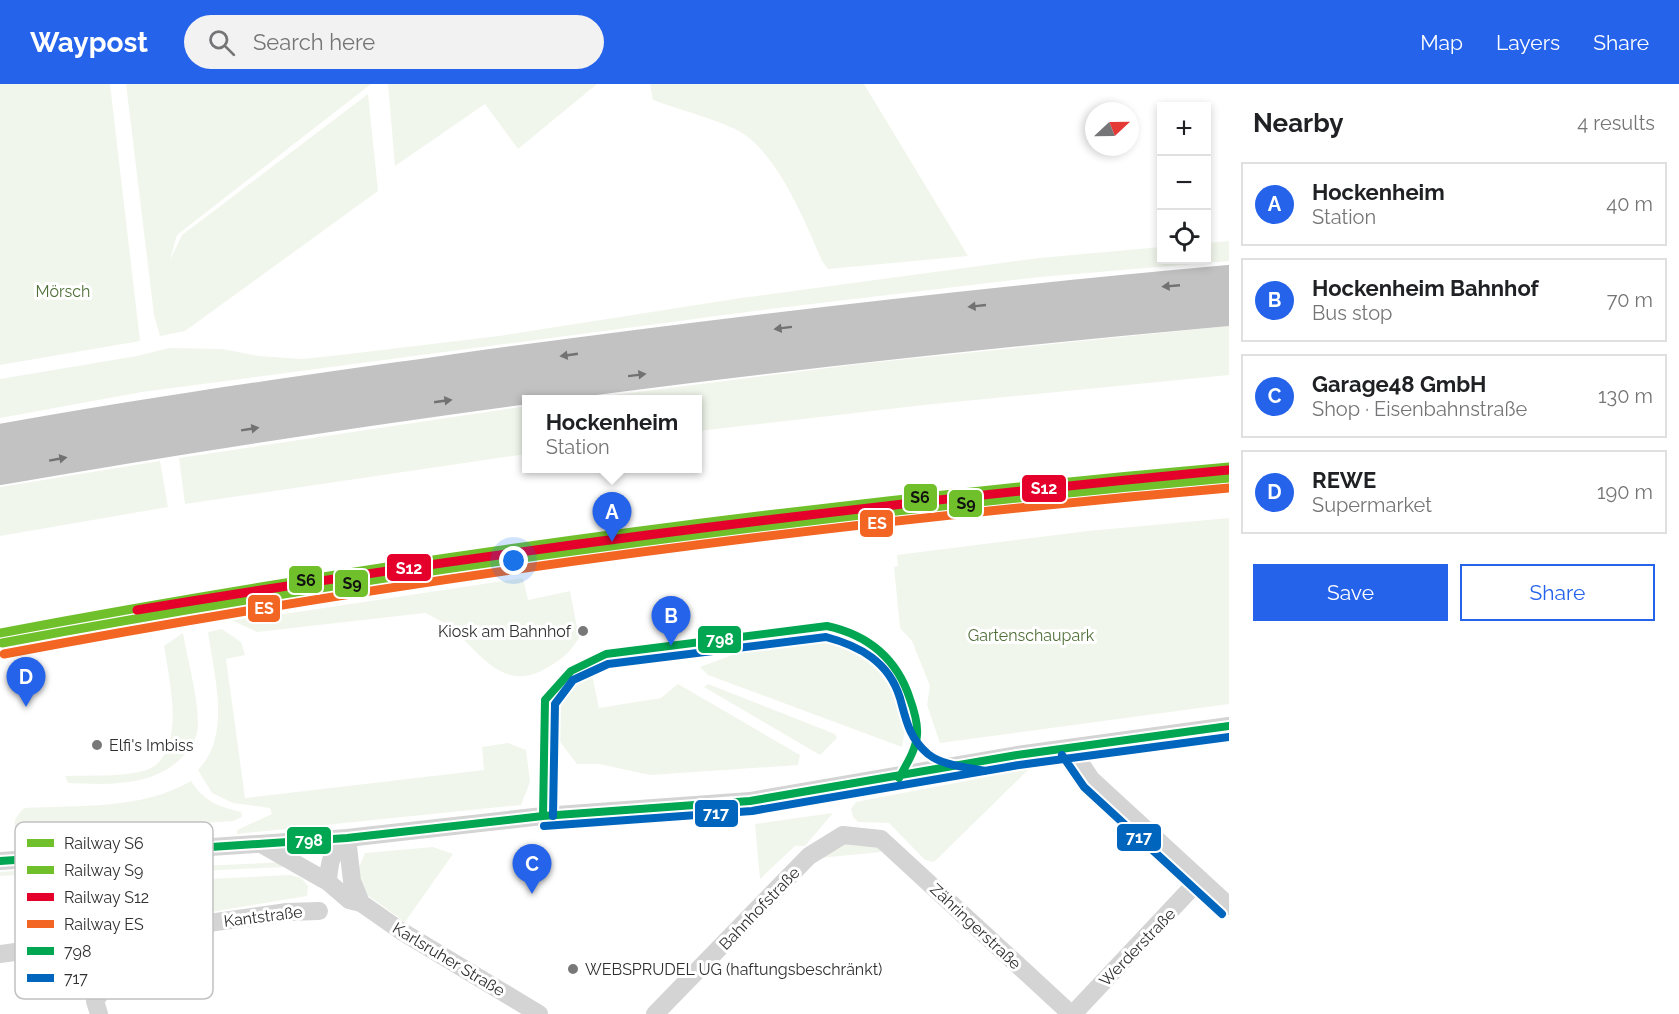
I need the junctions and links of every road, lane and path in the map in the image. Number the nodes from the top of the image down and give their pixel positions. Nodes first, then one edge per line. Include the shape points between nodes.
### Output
1 (1229, 281) edge
2 (1229, 310) edge
3 (0, 440) edge
4 (0, 469) edge
5 (1229, 726) edge
6 (1071, 748) junction
7 (347, 838) junction
8 (881, 838) joint
9 (259, 843) junction
10 (213, 846) edge
11 (15, 860) edge
12 (0, 861) edge
13 (1200, 879) junction
14 (328, 882) junction
15 (361, 903) junction
16 (1229, 906) edge
17 (319, 911) dead end
18 (213, 922) edge
19 (15, 952) edge
20 (0, 954) edge
21 (539, 1014) edge
22 (655, 1014) edge
23 (1072, 1014) edge

1 -> 3 highway via 621,347 248,399
4 -> 2 highway via 372,411 709,366
5 - 6 street
6 - 7 street via 750,801 543,816
6 - 13 street via 1091,779
7 - 9 street
7 - 14 street via 335,848 329,862
7 - 15 street via 352,881
8 - 22 street, Bahnhofstraße via 843,835 809,856
8 - 23 street, Zähringerstraße
9 - 10 street
9 - 14 street, Karlsruher Straße
11 - 12 street
13 - 16 street
13 - 23 street, Werderstraße
14 - 15 street, Karlsruher Straße via 349,900
15 - 21 street, Karlsruher Straße via 401,932
17 - 18 street, Kantstraße
19 - 20 street

